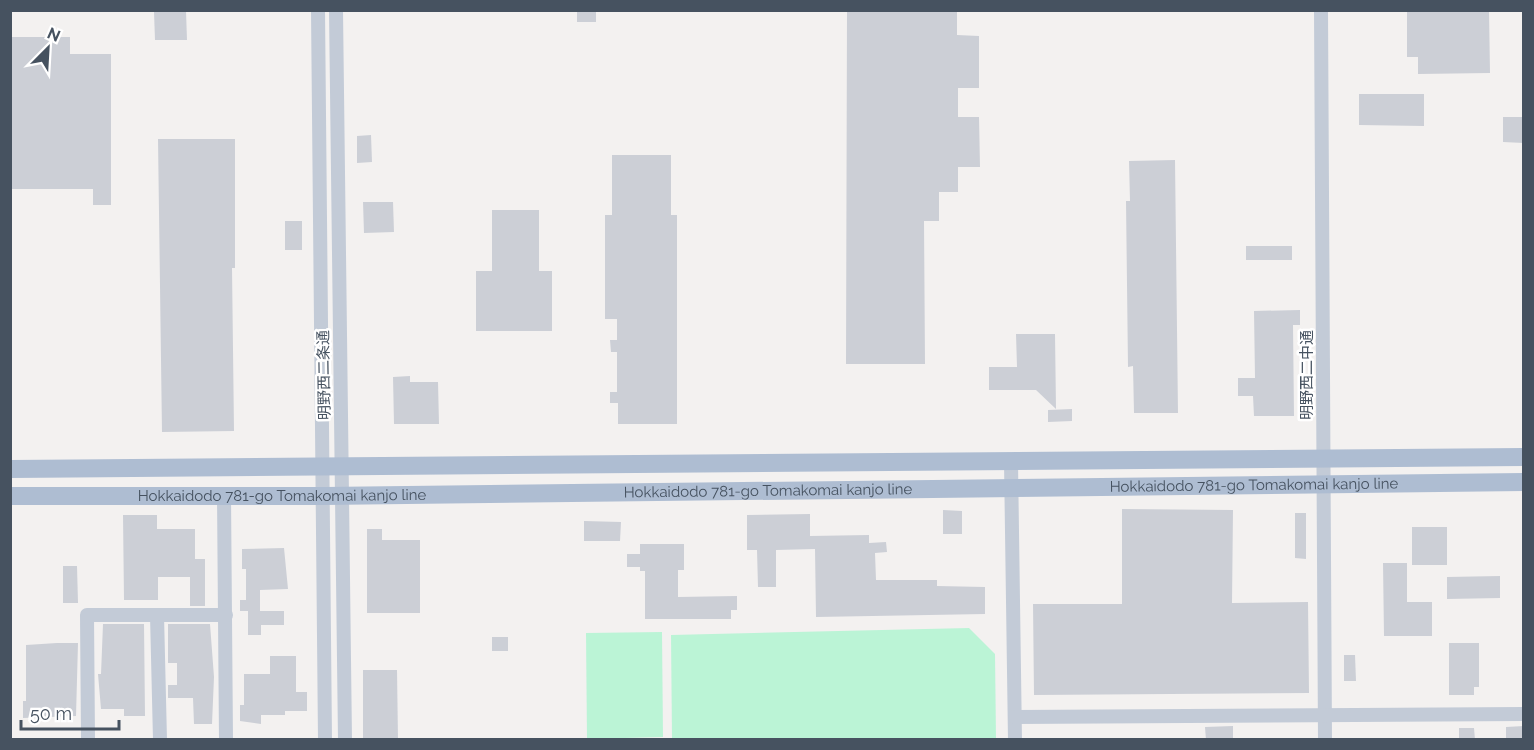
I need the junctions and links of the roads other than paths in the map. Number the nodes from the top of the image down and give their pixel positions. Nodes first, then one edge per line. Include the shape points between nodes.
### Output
1 (318, 10) edge
2 (336, 10) edge
3 (1321, 10) edge
4 (1325, 457) junction
5 (1524, 457) edge
6 (1011, 462) junction
7 (332, 467) junction
8 (10, 469) edge
9 (1524, 482) edge
10 (1325, 484) junction
11 (1011, 486) junction
12 (224, 495) junction
13 (10, 496) edge
14 (324, 496) junction
15 (343, 496) junction
16 (157, 615) junction
17 (226, 615) junction
18 (1324, 714) junction
19 (1524, 714) edge
20 (1015, 717) junction
21 (88, 740) edge
22 (160, 740) edge
23 (226, 740) edge
24 (326, 740) edge
25 (345, 740) edge
26 (1015, 740) edge
27 (1324, 740) edge

1 - 7 street, 明野西二条通
2 - 7 street, 明野西二条通
3 - 4 street, 明野西二中通
4 - 5 main road, Hokkaidodo 781-go Tomakomai kanjo line
4 - 6 main road, Hokkaidodo 781-go Tomakomai kanjo line
4 - 10 street, 明野西二中通
6 - 7 main road, Hokkaidodo 781-go Tomakomai kanjo line
6 - 11 street
7 - 8 main road, Hokkaidodo 781-go Tomakomai kanjo line
7 - 14 street, 明野西二条通
7 - 15 street, 明野西二条通
9 - 10 main road, Hokkaidodo 781-go Tomakomai kanjo line
10 - 11 main road, Hokkaidodo 781-go Tomakomai kanjo line
10 - 18 street, 明野西二中通
11 - 15 main road, Hokkaidodo 781-go Tomakomai kanjo line
11 - 20 street
12 - 13 main road, Hokkaidodo 781-go Tomakomai kanjo line
12 - 14 main road, Hokkaidodo 781-go Tomakomai kanjo line
12 - 17 street
14 - 15 main road, Hokkaidodo 781-go Tomakomai kanjo line
14 - 24 street, 明野西二条通
15 - 25 street, 明野西二条通
16 - 17 street
16 - 21 street via 87,615
16 - 22 street
17 - 23 street
18 - 19 street
18 - 20 street
18 - 27 street, 明野西二中通
20 - 26 street

